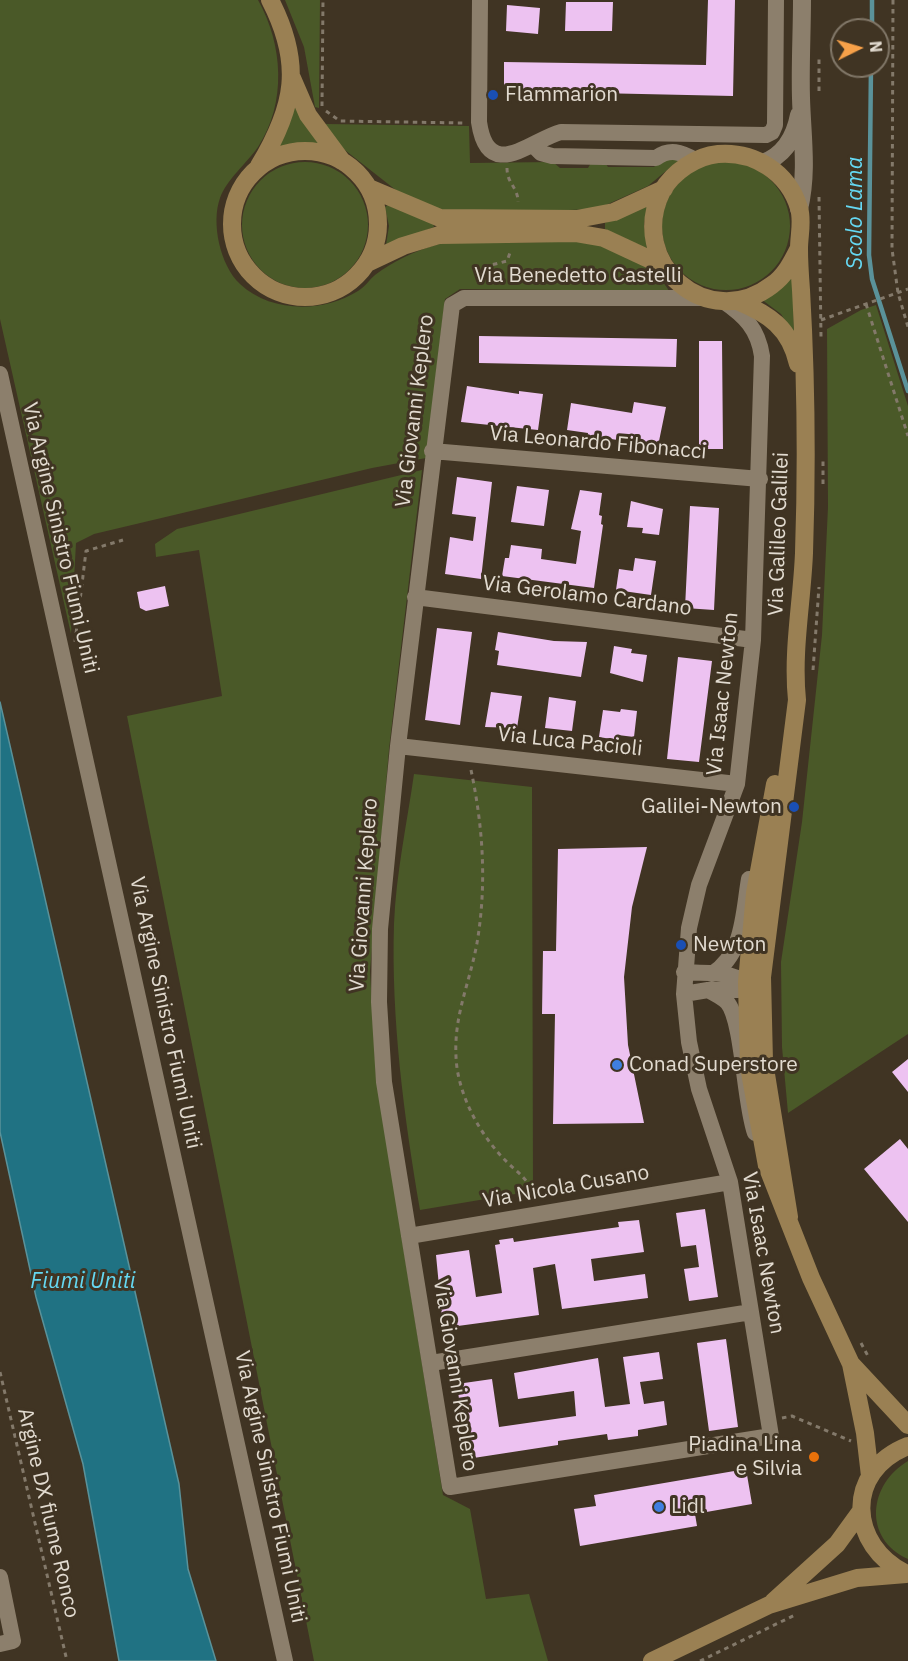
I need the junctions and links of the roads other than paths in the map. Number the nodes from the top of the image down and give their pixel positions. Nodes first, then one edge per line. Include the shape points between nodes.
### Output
1 (270, 0) edge
2 (480, 0) edge
3 (776, 0) edge
4 (802, 0) edge
5 (801, 63) junction
6 (775, 64) junction
7 (291, 78) junction
8 (801, 98) junction
9 (662, 133) junction
10 (706, 134) junction
11 (533, 145) junction
12 (664, 152) junction
13 (730, 153) junction
14 (695, 160) junction
15 (342, 161) junction
16 (764, 163) junction
17 (259, 168) junction
18 (369, 188) junction
19 (664, 189) junction
20 (799, 209) junction
21 (799, 248) junction
22 (367, 263) junction
23 (664, 266) junction
24 (722, 300) junction
25 (452, 304) joint
26 (0, 374) edge
27 (803, 390) junction
28 (432, 451) junction
29 (760, 479) junction
30 (415, 597) junction
31 (753, 640) junction
32 (795, 680) junction
33 (398, 746) junction
34 (737, 784) junction
35 (774, 790) junction
36 (770, 900) junction
37 (684, 972) junction
38 (710, 982) junction
39 (747, 982) junction
40 (684, 994) junction
41 (764, 1062) junction
42 (762, 1147) junction
43 (730, 1182) junction
44 (789, 1217) junction
45 (409, 1236) junction
46 (751, 1312) junction
47 (431, 1363) junction
48 (851, 1364) junction
49 (908, 1425) edge
50 (908, 1446) edge
51 (870, 1476) junction
52 (450, 1487) joint
53 (861, 1511) junction
54 (907, 1574) edge
55 (0, 1577) edge
56 (769, 1605) junction
57 (0, 1644) edge
58 (285, 1661) edge
59 (652, 1661) edge

1 - 7 main road via 290,49
2 - 11 street via 482,138 490,149 507,155
3 - 6 street
4 - 5 street
5 - 6 street
5 - 8 street
6 - 10 street via 772,132
7 - 15 main road via 308,115
7 - 17 main road via 275,140
8 - 16 street via 796,131 776,158
8 - 20 street via 804,178
9 - 10 street
9 - 11 street via 561,132
9 - 12 street
10 - 13 street
11 - 12 street via 552,156 656,158
12 - 14 street via 676,151
13 - 14 main road
13 - 16 main road
14 - 19 main road via 677,172
15 - 17 main road via 321,153 299,151
15 - 18 main road
16 - 20 main road via 785,181
17 - 22 main road via 243,185 234,206 232,229 237,252 249,272 266,287 287,296 310,298 333,292 352,281
18 - 19 main road via 440,218 565,219 614,212
18 - 22 main road via 378,226
19 - 23 main road via 653,227
20 - 21 main road
21 - 24 main road via 788,270 774,285 756,296
21 - 27 main road, Via Galileo Galilei
22 - 23 main road via 439,235 575,233 604,238
23 - 24 main road via 681,286
24 - 25 street, Via Benedetto Castelli via 464,298
24 - 27 main road, Via Galileo Galilei via 764,312 788,334
24 - 29 street, Via Isaac Newton via 749,322 760,344
25 - 28 street, Via Giovanni Keplero
26 - 58 street, Via Argine Sinistro Fiumi Uniti
27 - 32 main road, Via Galileo Galilei via 804,554
28 - 29 street, Via Leonardo Fibonacci
28 - 30 street, Via Giovanni Keplero
29 - 31 street, Via Isaac Newton
30 - 31 street, Via Gerolamo Cardano
30 - 33 street, Via Giovanni Keplero
31 - 34 street, Via Isaac Newton
32 - 35 main road, Via Galileo Galilei via 786,695
32 - 36 main road, Via Galileo Galilei via 795,711
33 - 34 street, Via Luca Pacioli
33 - 45 street, Via Giovanni Keplero via 380,929 379,1002 384,1082
34 - 37 street, Via Isaac Newton via 699,885
35 - 38 street via 761,819 736,949
35 - 39 main road, Via Galileo Galilei via 755,893
36 - 39 street via 762,914 754,975
36 - 41 main road, Via Galileo Galilei via 762,977
37 - 38 street
37 - 40 street, Via Isaac Newton
38 - 39 street via 738,990
38 - 40 street
38 - 42 street via 732,1010 748,1111
39 - 41 street via 756,998 757,1051
39 - 42 main road, Via Galileo Galilei via 749,1067
40 - 43 street, Via Isaac Newton via 699,1089
41 - 44 main road, Via Galileo Galilei
42 - 44 main road, Via Galileo Galilei
43 - 45 street, Via Nicola Cusano
43 - 46 street, Via Isaac Newton
44 - 48 main road, Via Galileo Galilei via 811,1278
45 - 47 street, Via Giovanni Keplero
46 - 47 street
46 - 52 street, Via Isaac Newton via 770,1428
47 - 52 street, Via Giovanni Keplero
48 - 49 main road, Via Galileo Galilei
48 - 51 main road, Via Galileo Galilei via 866,1433
50 - 51 main road via 882,1461
51 - 53 main road
53 - 54 main road via 874,1550 888,1564
53 - 56 main road via 837,1544
54 - 56 main road via 856,1578
55 - 57 street via 13,1641
56 - 59 main road

